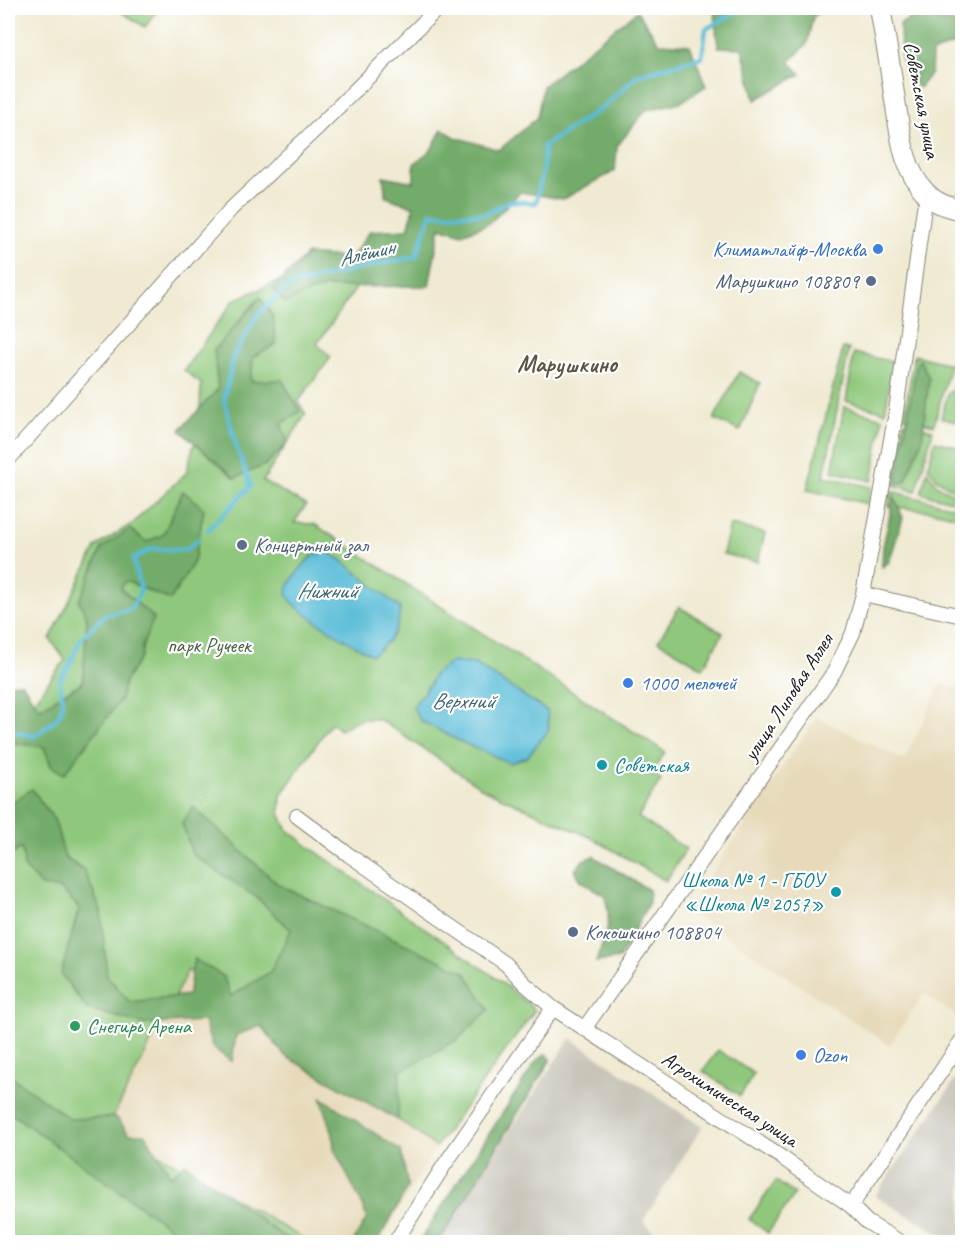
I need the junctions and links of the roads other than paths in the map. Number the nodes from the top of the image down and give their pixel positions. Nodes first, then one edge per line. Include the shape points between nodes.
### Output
1 (438, 8) edge
2 (880, 8) edge
3 (928, 196) junction
4 (963, 210) edge
5 (8, 460) edge
6 (863, 594) junction
7 (963, 616) edge
8 (297, 816) dead end
9 (553, 1008) junction
10 (584, 1029) junction
11 (963, 1040) edge
12 (851, 1206) junction
13 (892, 1241) edge
14 (394, 1242) edge

1 - 5 street via 245,195
2 - 3 street, Советская улица via 905,153 913,176
3 - 4 street via 947,207
3 - 6 street, улица Липовая Аллея via 896,411
6 - 7 street
6 - 10 street, улица Липовая Аллея via 853,633 834,672
8 - 9 street, Агрохимическая улица via 506,964
9 - 10 street, Агрохимическая улица
9 - 14 street
10 - 12 street, Агрохимическая улица
11 - 12 street
12 - 13 street, Агрохимическая улица

